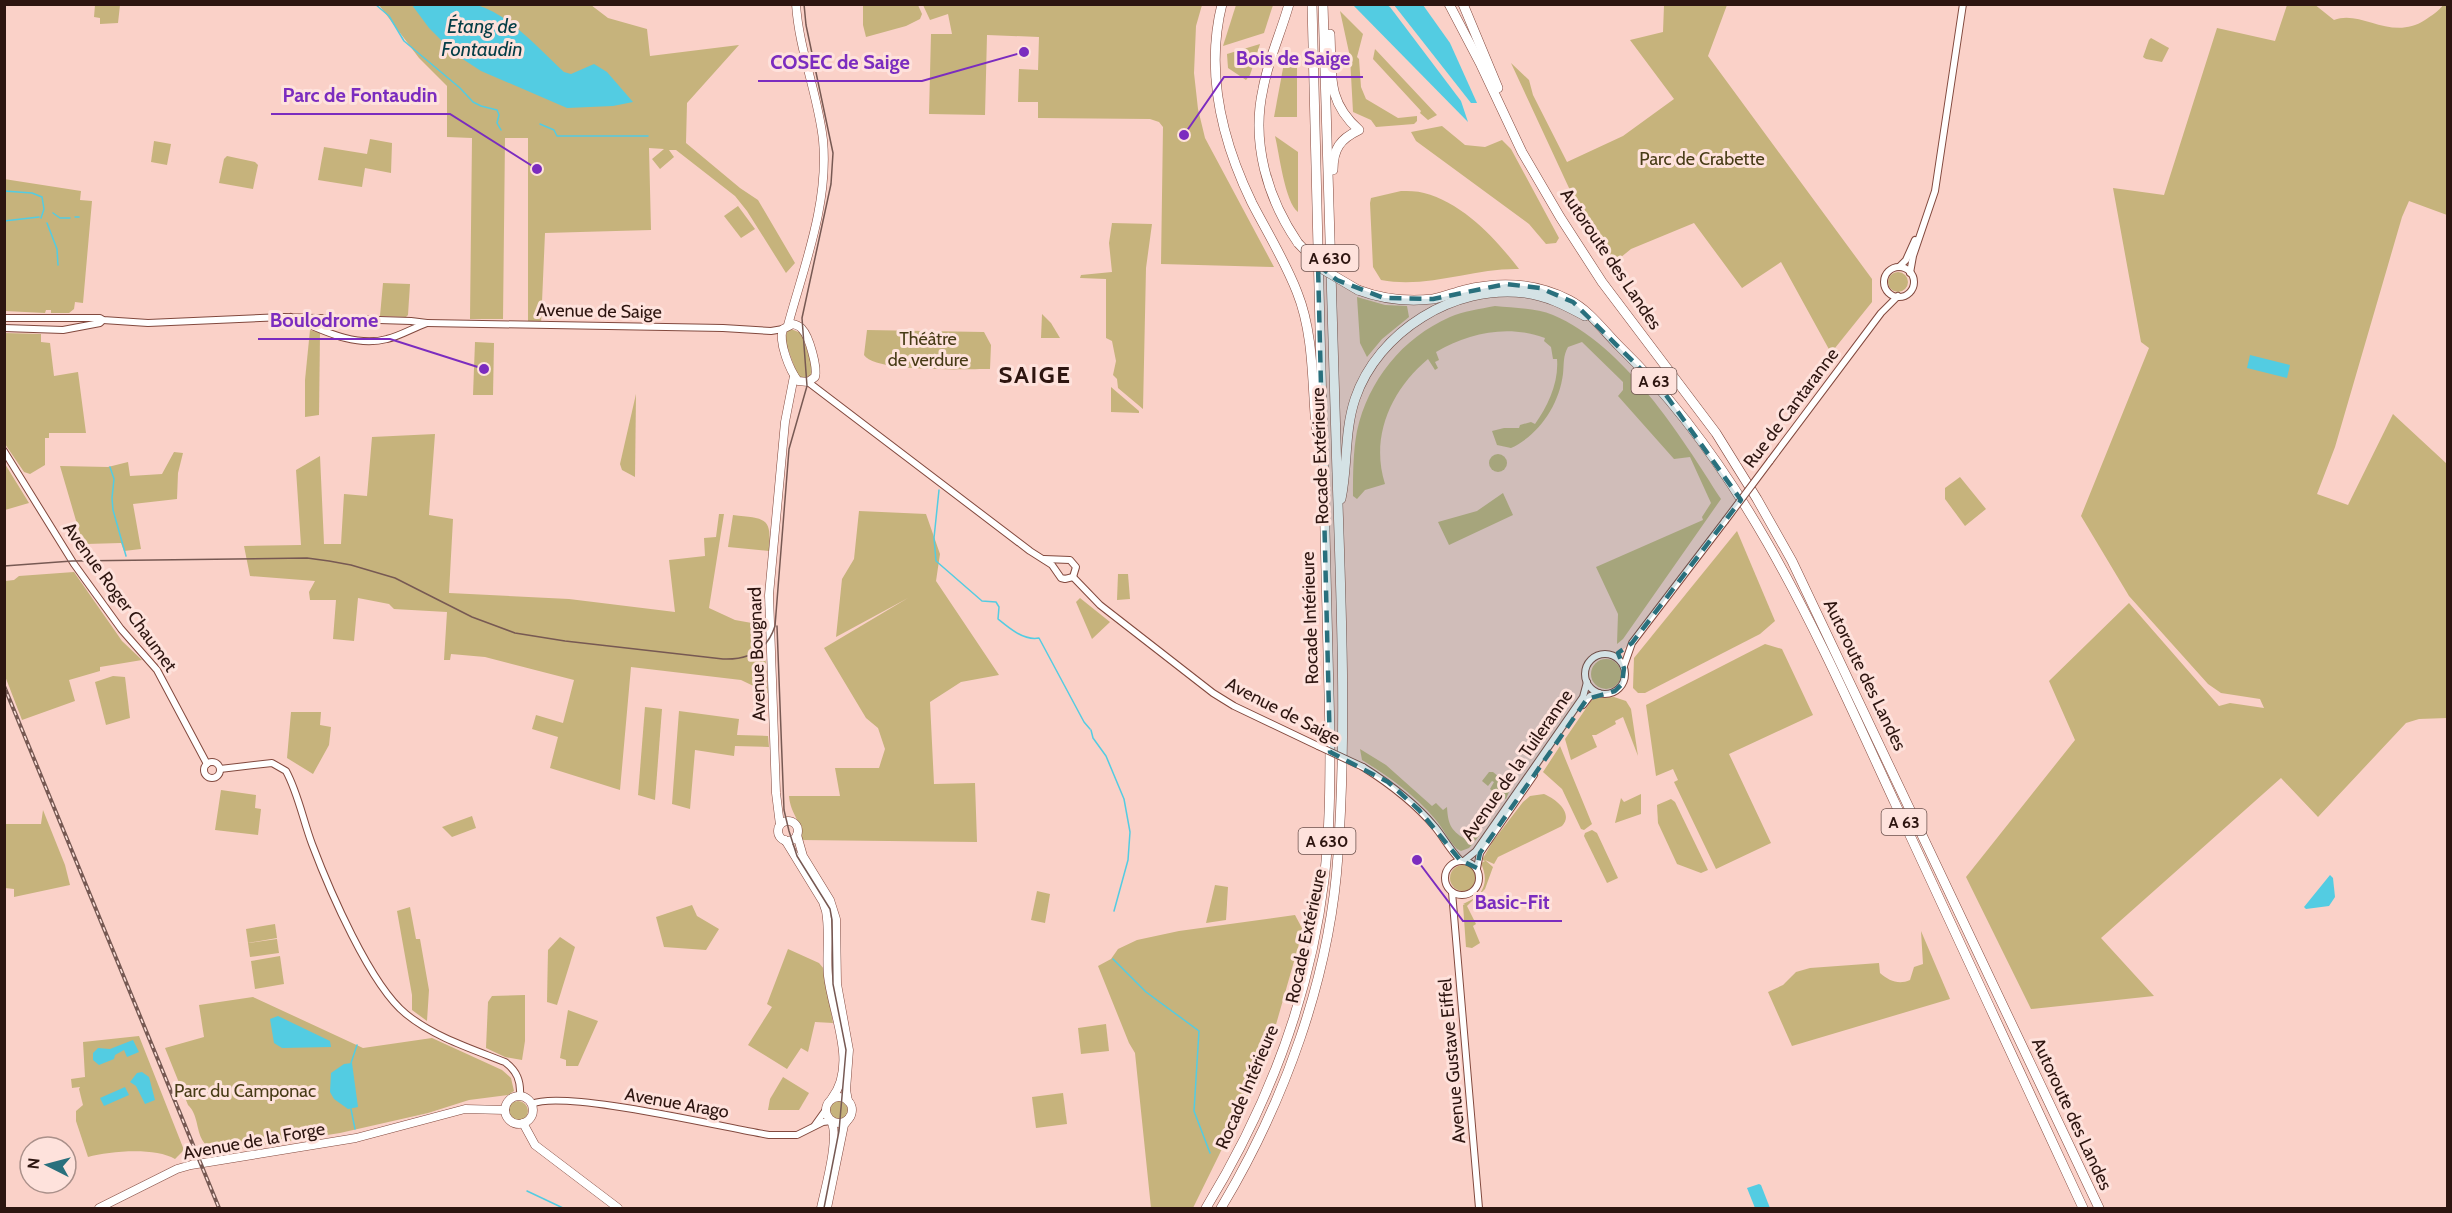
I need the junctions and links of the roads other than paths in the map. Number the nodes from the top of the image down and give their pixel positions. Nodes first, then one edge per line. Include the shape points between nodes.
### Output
1 (796, 4) edge
2 (1222, 4) edge
3 (1289, 4) edge
4 (1312, 4) edge
5 (1323, 4) edge
6 (1328, 4) edge
7 (1449, 4) edge
8 (1463, 4) edge
9 (1963, 4) edge
10 (1938, 171) junction
11 (1544, 188) junction
12 (1330, 240) junction
13 (1899, 267) junction
14 (1910, 273) junction
15 (1886, 290) junction
16 (1898, 296) junction
17 (795, 306) junction
18 (1881, 313) junction
19 (4, 318) edge
20 (103, 320) junction
21 (1595, 322) junction
22 (315, 323) junction
23 (415, 324) junction
24 (798, 326) junction
25 (4, 328) edge
26 (784, 331) junction
27 (817, 371) junction
28 (796, 379) junction
29 (808, 382) junction
30 (822, 391) junction
31 (4, 451) edge
32 (1322, 451) junction
33 (1338, 512) junction
34 (1043, 558) junction
35 (1060, 561) junction
36 (1056, 569) junction
37 (1073, 577) junction
38 (1632, 643) junction
39 (1614, 656) junction
40 (1624, 666) junction
41 (1587, 682) junction
42 (1599, 693) junction
43 (207, 764) junction
44 (220, 769) junction
45 (777, 786) junction
46 (790, 820) junction
47 (780, 825) junction
48 (798, 835) junction
49 (784, 840) junction
50 (1448, 848) junction
51 (1462, 860) junction
52 (1449, 866) junction
53 (1477, 868) junction
54 (1452, 892) junction
55 (1463, 895) junction
56 (1455, 911) junction
57 (520, 1096) junction
58 (832, 1098) junction
59 (848, 1101) junction
60 (531, 1104) junction
61 (505, 1110) junction
62 (825, 1111) junction
63 (850, 1117) junction
64 (831, 1121) junction
65 (523, 1123) junction
66 (815, 1126) junction
67 (99, 1209) edge
68 (618, 1209) edge
69 (821, 1209) edge
70 (827, 1209) edge
71 (1206, 1209) edge
72 (1222, 1209) edge
73 (1479, 1209) edge
74 (2083, 1209) edge
75 (2099, 1209) edge

1 - 17 main road via 826,143 827,165
2 - 32 highway via 1215,66 1222,125 1251,201 1298,293 1309,339 1316,433
3 - 21 highway, bridge via 1263,86 1259,128 1270,189 1298,243 1324,270 1358,290 1384,298 1416,300 1493,284 1525,286 1558,294 1582,308
4 - 32 highway, Rocade Intérieure / A 630
5 - 12 highway, Rocade Extérieure / A 630
6 - 12 highway via 1337,105 1359,130 1341,140 1335,151
7 - 11 highway via 1522,152
8 - 11 highway
9 - 10 street
10 - 13 street via 1915,242
10 - 14 street
11 - 75 highway, Autoroute des Landes / A 63 via 1602,282 1716,433 1787,551
12 - 33 highway, Rocade Extérieure / A 630
13 - 14 street
13 - 15 street via 1887,273
14 - 16 street via 1911,290
15 - 16 street
15 - 18 street, Rue de Cantaranne
16 - 18 street, Rue de Cantaranne
17 - 24 main road
17 - 26 main road
18 - 38 street, Rue de Cantaranne, bridge
19 - 20 street
20 - 22 street via 148,323 291,317
20 - 25 street via 63,330
21 - 33 highway via 1543,297 1497,291 1464,298 1417,320 1388,345 1355,398
21 - 74 highway, Autoroute des Landes / A 63 via 1642,367 1683,417 1735,490 1780,565
22 - 23 street
22 - 23 street via 342,337 363,341 388,339
23 - 26 street, Avenue de Saige
24 - 26 main road
24 - 27 main road via 804,332
26 - 28 main road
27 - 29 main road
27 - 30 street
28 - 29 main road
28 - 45 main road, Avenue Bougnard via 785,422 769,614
29 - 30 street, Avenue de Saige
30 - 34 street, Avenue de Saige
31 - 43 street, Avenue Roger Chaumet via 74,564 121,629 157,670
32 - 71 highway, Rocade Intérieure / A 630 via 1330,762 1323,882 1305,978 1289,1033 1252,1126
33 - 72 highway, Rocade Extérieure / A 630 via 1342,743 1338,856 1328,925 1311,999 1284,1081
34 - 35 street, Avenue de Saige
34 - 36 street, Avenue de Saige
35 - 36 street
35 - 37 street, Avenue de Saige via 1074,562 1077,569
36 - 37 street, Avenue de Saige via 1061,578
37 - 50 street, Avenue de Saige, bridge via 1100,605 1213,693 1363,766 1405,796 1436,828
38 - 39 street
38 - 40 street
39 - 40 street
39 - 41 street via 1602,654 1592,659 1586,670
40 - 42 street via 1619,688
41 - 42 street
41 - 51 street, Avenue de la Tuileranne via 1583,697 1476,851
42 - 53 street, Avenue de la Tuileranne via 1587,699 1531,778 1480,853
43 - 44 street via 216,763
43 - 44 street via 204,771 208,777 216,777
44 - 57 street via 272,763 286,771 324,873 380,984 402,1011 421,1024 505,1062 519,1080
45 - 46 main road, Avenue Bougnard
45 - 47 main road, Avenue Bougnard
46 - 47 main road
46 - 48 main road, Avenue Bougnard via 798,826
47 - 49 main road, Avenue Bougnard via 779,835
48 - 49 main road
48 - 59 main road, Avenue Bougnard via 803,856 830,900 836,919 836,978 849,1050
49 - 58 main road, Avenue Bougnard via 826,911 828,974 843,1056
50 - 51 street, Avenue de Saige
50 - 52 street
51 - 52 street
51 - 53 street
52 - 54 street via 1445,882
53 - 55 street via 1479,883 1473,892
54 - 55 street
54 - 56 street, Avenue Gustave Eiffel
55 - 56 street
56 - 73 street, Avenue Gustave Eiffel
57 - 60 main road
57 - 61 main road via 508,1101
58 - 59 main road
58 - 62 main road
59 - 63 main road
60 - 65 main road via 532,1115
60 - 66 street, Avenue Arago via 549,1100 598,1104 769,1135 797,1135
61 - 65 main road via 511,1121
61 - 67 main road, Avenue de la Forge via 465,1109 351,1139 191,1165
62 - 64 main road
62 - 66 street
63 - 64 main road via 839,1124
63 - 70 main road via 844,1125
64 - 66 street, Avenue Arago
64 - 69 main road via 833,1141
65 - 68 main road via 535,1145

